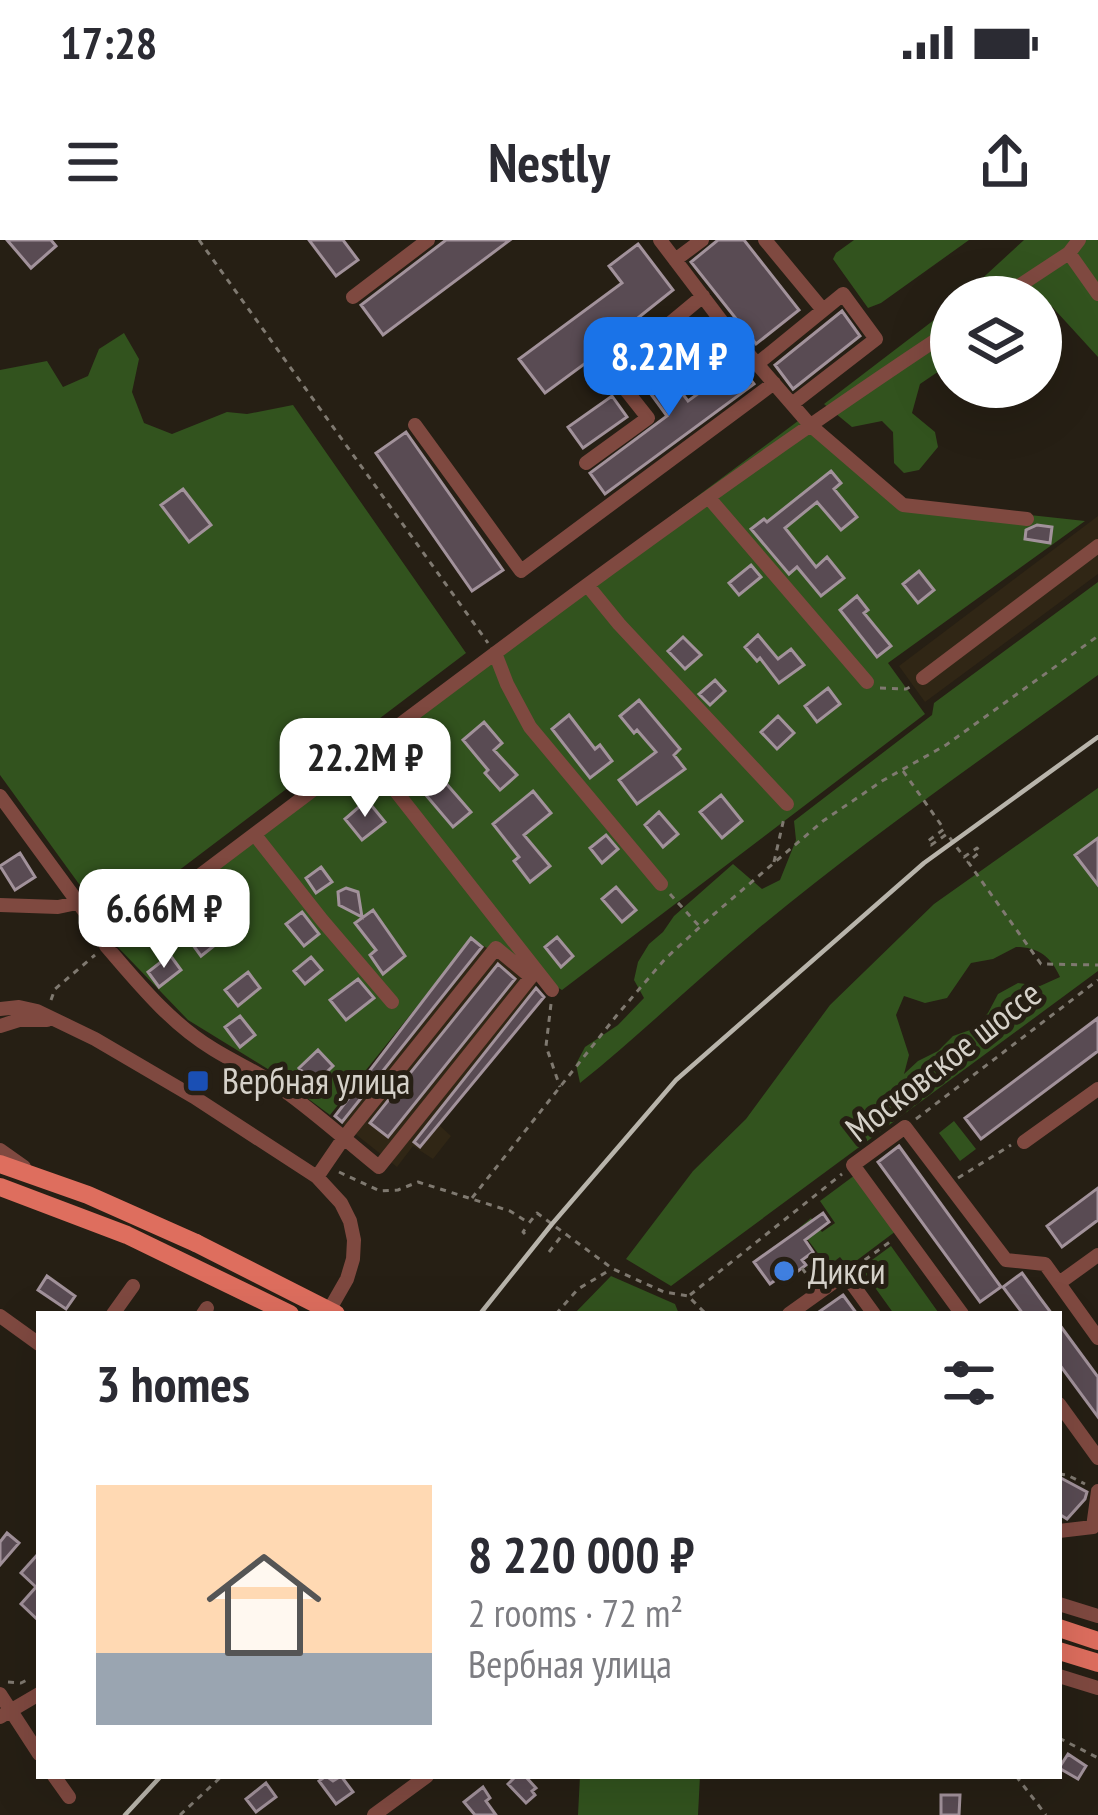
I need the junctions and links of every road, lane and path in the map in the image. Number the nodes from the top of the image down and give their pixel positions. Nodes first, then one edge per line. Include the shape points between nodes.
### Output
1 (199, 240) edge
2 (428, 240) edge
3 (660, 240) edge
4 (702, 240) edge
5 (765, 240) edge
6 (1074, 246) edge
7 (675, 260) junction
8 (1032, 276) edge
9 (1098, 294) edge
10 (703, 296) junction
11 (353, 297) dead end
12 (823, 310) junction
13 (930, 344) edge
14 (757, 364) junction
15 (774, 383) junction
16 (792, 404) junction
17 (415, 425) dead end
18 (810, 425) junction
19 (586, 463) dead end
20 (709, 498) junction
21 (1027, 519) dead end
22 (1098, 546) edge
23 (588, 586) junction
24 (1098, 636) edge
25 (495, 653) junction
26 (923, 678) joint
27 (867, 682) joint
28 (365, 752) junction
29 (902, 770) junction
30 (0, 796) edge
31 (787, 803) joint
32 (254, 835) junction
33 (774, 863) junction
34 (661, 884) joint
35 (0, 905) edge
36 (700, 927) junction
37 (106, 946) junction
38 (1098, 965) edge
39 (1098, 980) edge
40 (552, 990) joint
41 (51, 1000) dead end
42 (392, 1002) dead end
43 (0, 1009) edge
44 (64, 1024) junction
45 (0, 1026) edge
46 (560, 1087) junction
47 (1098, 1089) edge
48 (905, 1127) junction
49 (344, 1138) junction
50 (1024, 1142) joint
51 (0, 1150) edge
52 (0, 1164) edge
53 (854, 1165) junction
54 (336, 1171) dead end
55 (38, 1177) junction
56 (317, 1177) junction
57 (949, 1184) junction
58 (0, 1187) edge
59 (472, 1198) junction
60 (529, 1223) junction
61 (564, 1232) junction
62 (902, 1233) junction
63 (525, 1234) dead end
64 (549, 1252) dead end
65 (1098, 1255) edge
66 (613, 1269) junction
67 (845, 1274) junction
68 (1059, 1283) junction
69 (133, 1286) dead end
70 (688, 1296) junction
71 (114, 1311) edge
72 (284, 1311) edge
73 (326, 1311) edge
74 (333, 1311) edge
75 (559, 1311) edge
76 (703, 1311) edge
77 (793, 1311) edge
78 (872, 1311) edge
79 (960, 1311) edge
80 (0, 1316) edge
81 (1098, 1338) edge
82 (36, 1342) edge
83 (1062, 1408) edge
84 (1098, 1458) edge
85 (1062, 1474) edge
86 (1098, 1491) edge
87 (1095, 1530) edge
88 (1062, 1531) edge
89 (1062, 1605) edge
90 (1098, 1616) edge
91 (1062, 1629) edge
92 (1098, 1641) edge
93 (1062, 1652) edge
94 (1098, 1663) edge
95 (1062, 1677) edge
96 (1, 1679) edge
97 (29, 1679) dead end
98 (1098, 1688) edge
99 (0, 1694) edge
100 (36, 1696) edge
101 (5, 1715) edge
102 (1062, 1740) edge
103 (36, 1751) edge
104 (1098, 1758) edge
105 (56, 1779) edge
106 (219, 1779) edge
107 (423, 1779) edge
108 (1018, 1779) edge
109 (69, 1797) dead end
110 (180, 1815) edge
111 (374, 1815) edge
112 (1046, 1815) edge

1 - 25 path
2 - 11 street
3 - 7 street
4 - 7 street
5 - 12 street
6 - 8 street
6 - 9 street
7 - 10 street
10 - 14 street
10 - 19 street via 614,375 647,418
12 - 14 street
12 - 16 street via 843,294 876,339
13 - 18 street
14 - 15 street
15 - 16 street
15 - 17 street via 520,571
16 - 18 street
18 - 20 street
18 - 21 street via 903,505
20 - 23 street
20 - 27 street
22 - 26 street
23 - 25 street
23 - 31 street
24 - 29 path
25 - 28 street
25 - 34 street via 530,727
26 - 27 path via 906,688
28 - 32 street
28 - 40 street
29 - 33 path
29 - 38 path via 944,829 928,841 947,833 964,857 977,848 968,862 1041,964
30 - 35 street via 81,907
31 - 33 path
32 - 37 street
32 - 42 street
33 - 36 path
34 - 36 path
36 - 46 path
37 - 41 path
37 - 49 street via 180,1024
39 - 48 path, Московское шоссе
40 - 46 path via 547,1046
43 - 44 street via 38,1011
44 - 45 street via 33,1018
44 - 56 street
46 - 59 path
47 - 50 street
48 - 53 street, Московское шоссе
48 - 57 street
49 - 49 street via 496,948 531,977 379,1166
49 - 56 street
50 - 57 path
51 - 55 street
52 - 55 main road
53 - 62 street, Московское шоссе
53 - 70 path
54 - 59 path via 380,1191 418,1182
55 - 73 main road, bridge via 196,1243
56 - 74 street via 341,1203 354,1240
57 - 68 street via 1006,1260 1045,1264
58 - 72 main road via 80,1215
59 - 60 path
60 - 61 path via 537,1213
60 - 63 path
61 - 64 path
61 - 66 path
62 - 67 path
62 - 79 street, Московское шоссе
65 - 68 street
66 - 70 path
66 - 75 path
67 - 77 street
67 - 78 street
68 - 81 street
69 - 71 street
70 - 76 path
80 - 82 street
83 - 84 street
85 - 86 path
86 - 87 street
87 - 88 street
89 - 90 street
91 - 92 main road
93 - 94 main road
95 - 98 street
96 - 97 path
99 - 101 street
100 - 101 street
101 - 103 street
102 - 104 path
105 - 109 street
106 - 110 path
107 - 111 street
108 - 112 path

